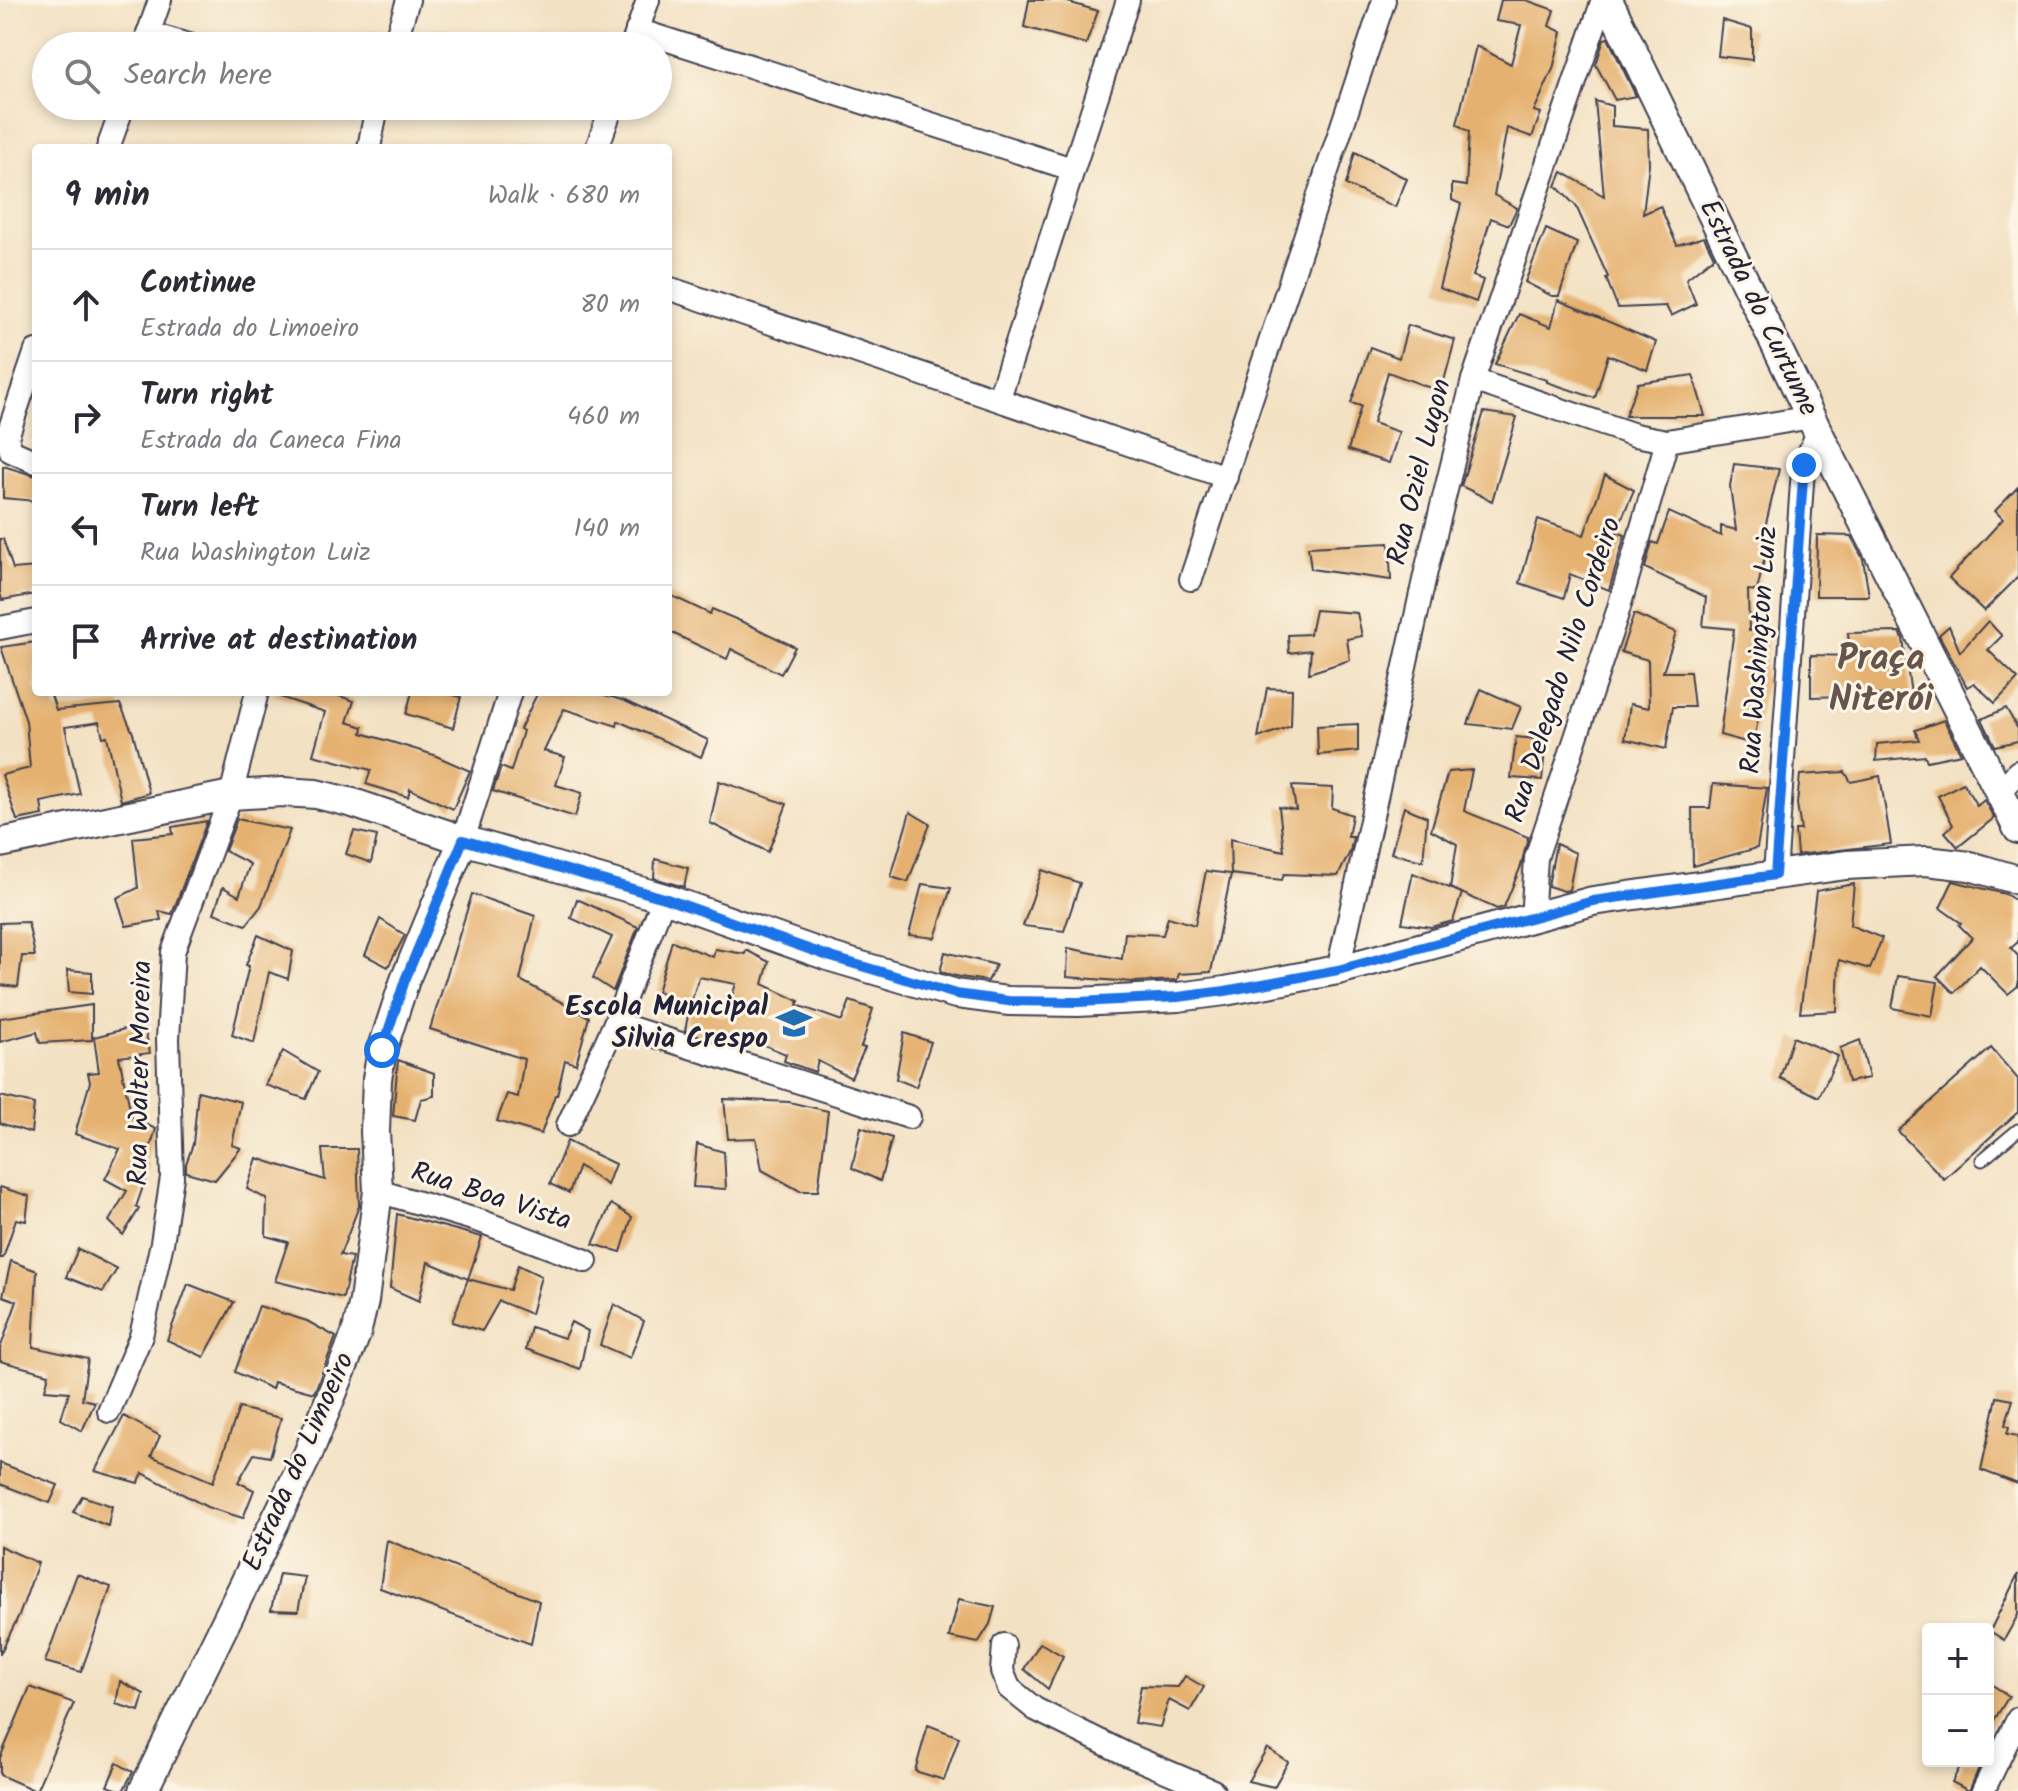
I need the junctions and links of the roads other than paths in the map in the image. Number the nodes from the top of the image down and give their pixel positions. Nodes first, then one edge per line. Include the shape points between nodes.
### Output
1 (160, 0) edge
2 (408, 0) edge
3 (648, 0) edge
4 (1128, 0) edge
5 (1384, 0) edge
6 (1606, 0) edge
7 (149, 32) edge
8 (398, 32) edge
9 (637, 32) edge
10 (672, 49) edge
11 (118, 120) edge
12 (374, 120) edge
13 (607, 120) edge
14 (109, 144) edge
15 (370, 144) edge
16 (598, 144) edge
17 (1072, 169) junction
18 (672, 289) edge
19 (32, 363) edge
20 (1473, 380) junction
21 (999, 398) junction
22 (1815, 424) junction
23 (1667, 441) junction
24 (32, 460) edge
25 (1226, 477) junction
26 (1191, 579) dead end
27 (32, 622) edge
28 (0, 628) edge
29 (256, 696) edge
30 (509, 696) edge
31 (2018, 772) edge
32 (1999, 793) junction
33 (231, 795) junction
34 (2018, 829) edge
35 (463, 840) junction
36 (0, 843) edge
37 (1775, 875) junction
38 (2018, 880) edge
39 (664, 898) junction
40 (1532, 920) junction
41 (1338, 970) junction
42 (615, 1023) junction
43 (909, 1117) dead end
44 (568, 1125) dead end
45 (2018, 1130) edge
46 (1982, 1160) dead end
47 (378, 1191) junction
48 (586, 1261) dead end
49 (109, 1411) dead end
50 (1004, 1645) dead end
51 (2018, 1719) edge
52 (143, 1791) edge
53 (1213, 1791) edge
54 (1983, 1791) edge

1 - 7 street
2 - 8 street
3 - 9 street
4 - 17 street
5 - 25 street
6 - 20 street, Rua Oziel Lugon
6 - 22 street, Estrada do Curtume
10 - 17 street
11 - 14 street
12 - 15 street
13 - 16 street
17 - 21 street
18 - 21 street
19 - 24 street via 7,437 11,451
20 - 23 street
20 - 41 street, Rua Oziel Lugon via 1428,558
21 - 25 street
22 - 23 street
22 - 32 street, Estrada do Curtume
22 - 37 street, Rua Washington Luiz via 1802,483
23 - 40 street, Rua Delegado Nilo Cordeiro via 1617,614 1536,858
25 - 26 street
27 - 28 street
29 - 33 street, Rua Walter Moreira
30 - 35 street
31 - 32 street
32 - 34 street, Estrada do Curtume
33 - 35 street via 316,794
33 - 36 street
33 - 49 street, Rua Walter Moreira via 173,952 172,1177 141,1336
35 - 39 street
35 - 47 street, Estrada do Limoeiro via 382,1050 375,1131
37 - 38 street via 1926,861 1970,866
37 - 40 street via 1593,901
39 - 41 street via 831,957 979,999 1178,997
39 - 42 street
40 - 41 street
42 - 43 street
42 - 44 street
45 - 46 lane
47 - 48 street, Rua Boa Vista via 483,1222
47 - 52 street, Estrada do Limoeiro via 364,1301 341,1376
50 - 53 street via 1002,1671 1009,1688 1035,1709
51 - 54 street

